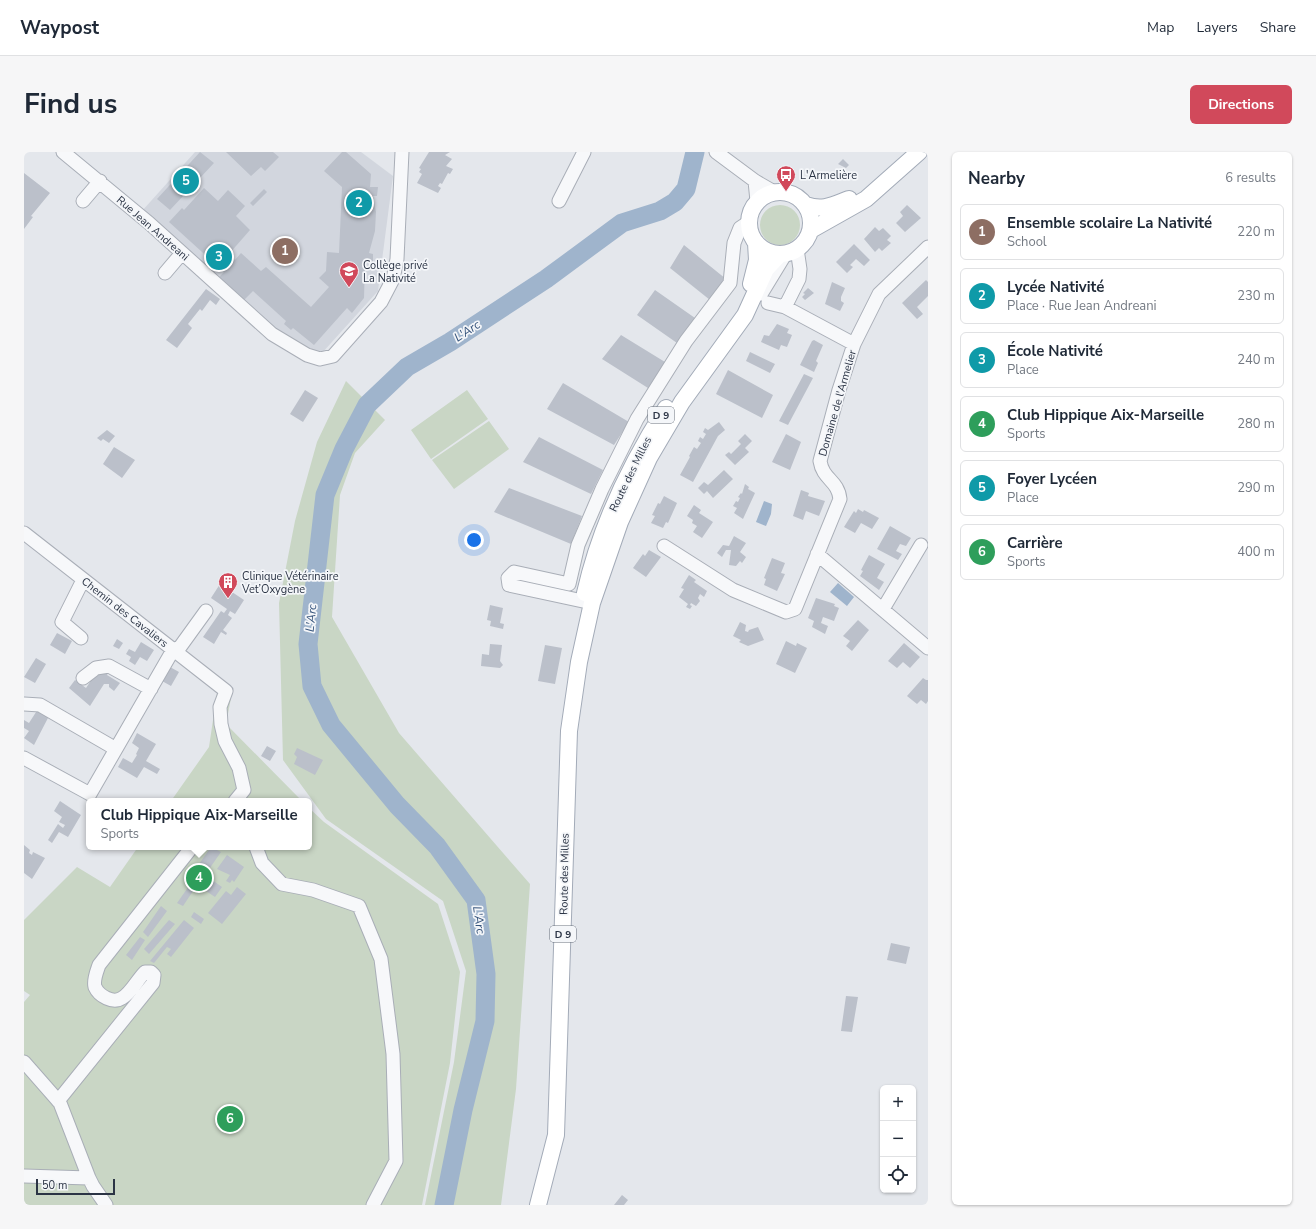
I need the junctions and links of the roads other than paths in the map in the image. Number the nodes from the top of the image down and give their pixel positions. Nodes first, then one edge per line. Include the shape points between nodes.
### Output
1 (63, 152) edge
2 (402, 152) edge
3 (584, 152) edge
4 (716, 152) edge
5 (905, 152) edge
6 (919, 152) edge
7 (752, 178) junction
8 (100, 181) junction
9 (774, 192) junction
10 (83, 201) dead end
11 (559, 201) dead end
12 (757, 201) junction
13 (806, 205) junction
14 (749, 222) junction
15 (811, 230) junction
16 (756, 242) junction
17 (928, 247) edge
18 (182, 253) junction
19 (790, 253) junction
20 (165, 273) dead end
21 (768, 303) dead end
22 (785, 307) junction
23 (854, 344) junction
24 (24, 533) edge
25 (921, 545) dead end
26 (664, 546) dead end
27 (817, 554) junction
28 (83, 580) junction
29 (569, 584) junction
30 (590, 596) junction
31 (883, 609) junction
32 (206, 611) dead end
33 (81, 638) dead end
34 (928, 648) edge
35 (173, 650) junction
36 (83, 678) dead end
37 (151, 689) junction
38 (24, 704) edge
39 (116, 748) junction
40 (24, 758) edge
41 (244, 796) edge
42 (190, 850) edge
43 (257, 850) edge
44 (24, 1062) edge
45 (58, 1101) junction
46 (24, 1176) edge
47 (90, 1178) junction
48 (106, 1205) edge
49 (373, 1205) edge
50 (538, 1205) edge

1 - 8 street, Rue Jean Andreani
2 - 18 street, Rue Jean Andreani via 397,259 393,279 381,302 333,356 320,359 307,355 272,334
3 - 11 street
4 - 7 street
5 - 13 main road via 861,192 850,198 817,209
6 - 15 main road via 866,200
7 - 9 street
7 - 12 street
8 - 10 street
8 - 18 street, Rue Jean Andreani
9 - 12 main road
9 - 13 main road via 786,192 797,196
12 - 14 main road via 751,211
13 - 15 main road
14 - 16 main road via 750,233
14 - 29 street via 740,228 734,243 730,283 686,341 637,419 605,482 578,544
15 - 19 main road via 806,241
16 - 19 main road via 767,251
16 - 30 main road, Route des Milles / D 9 via 757,260 748,293 673,397 639,453 615,502 597,550
17 - 23 street, Domaine de l'Armelier via 879,294
18 - 20 street
19 - 22 street via 800,269 799,279
19 - 30 main road, Route des Milles / D 9 via 766,269 745,314 682,402 649,458
21 - 22 street, Domaine de l'Armelier
22 - 23 street, Domaine de l'Armelier
23 - 27 street, Domaine de l'Armelier via 820,461 822,470 839,490 840,499
24 - 28 street, Chemin des Cavaliers
25 - 31 street
26 - 27 street, Domaine de l'Armelier via 733,590 786,612 795,609
27 - 31 street
28 - 33 street via 62,622
28 - 35 street, Chemin des Cavaliers
29 - 30 street
29 - 30 street via 514,572 508,578 509,585
30 - 50 main road, Route des Milles / D 9 via 569,731 556,1135
31 - 34 street
32 - 35 street via 180,647
35 - 37 street
35 - 41 street, Chemin des Cavaliers via 226,690 220,707 221,724 225,741 239,768
36 - 37 street via 96,668 109,666
37 - 39 street
38 - 39 street via 40,705
39 - 40 street via 90,794
42 - 45 street via 99,965 95,978 95,987 101,994 108,999 116,1000 122,998 145,972 154,975 153,983
43 - 49 street via 262,864 282,884 313,890 359,906 380,959 393,1054 396,1161
44 - 45 street
45 - 47 street
46 - 47 street
47 - 48 street

